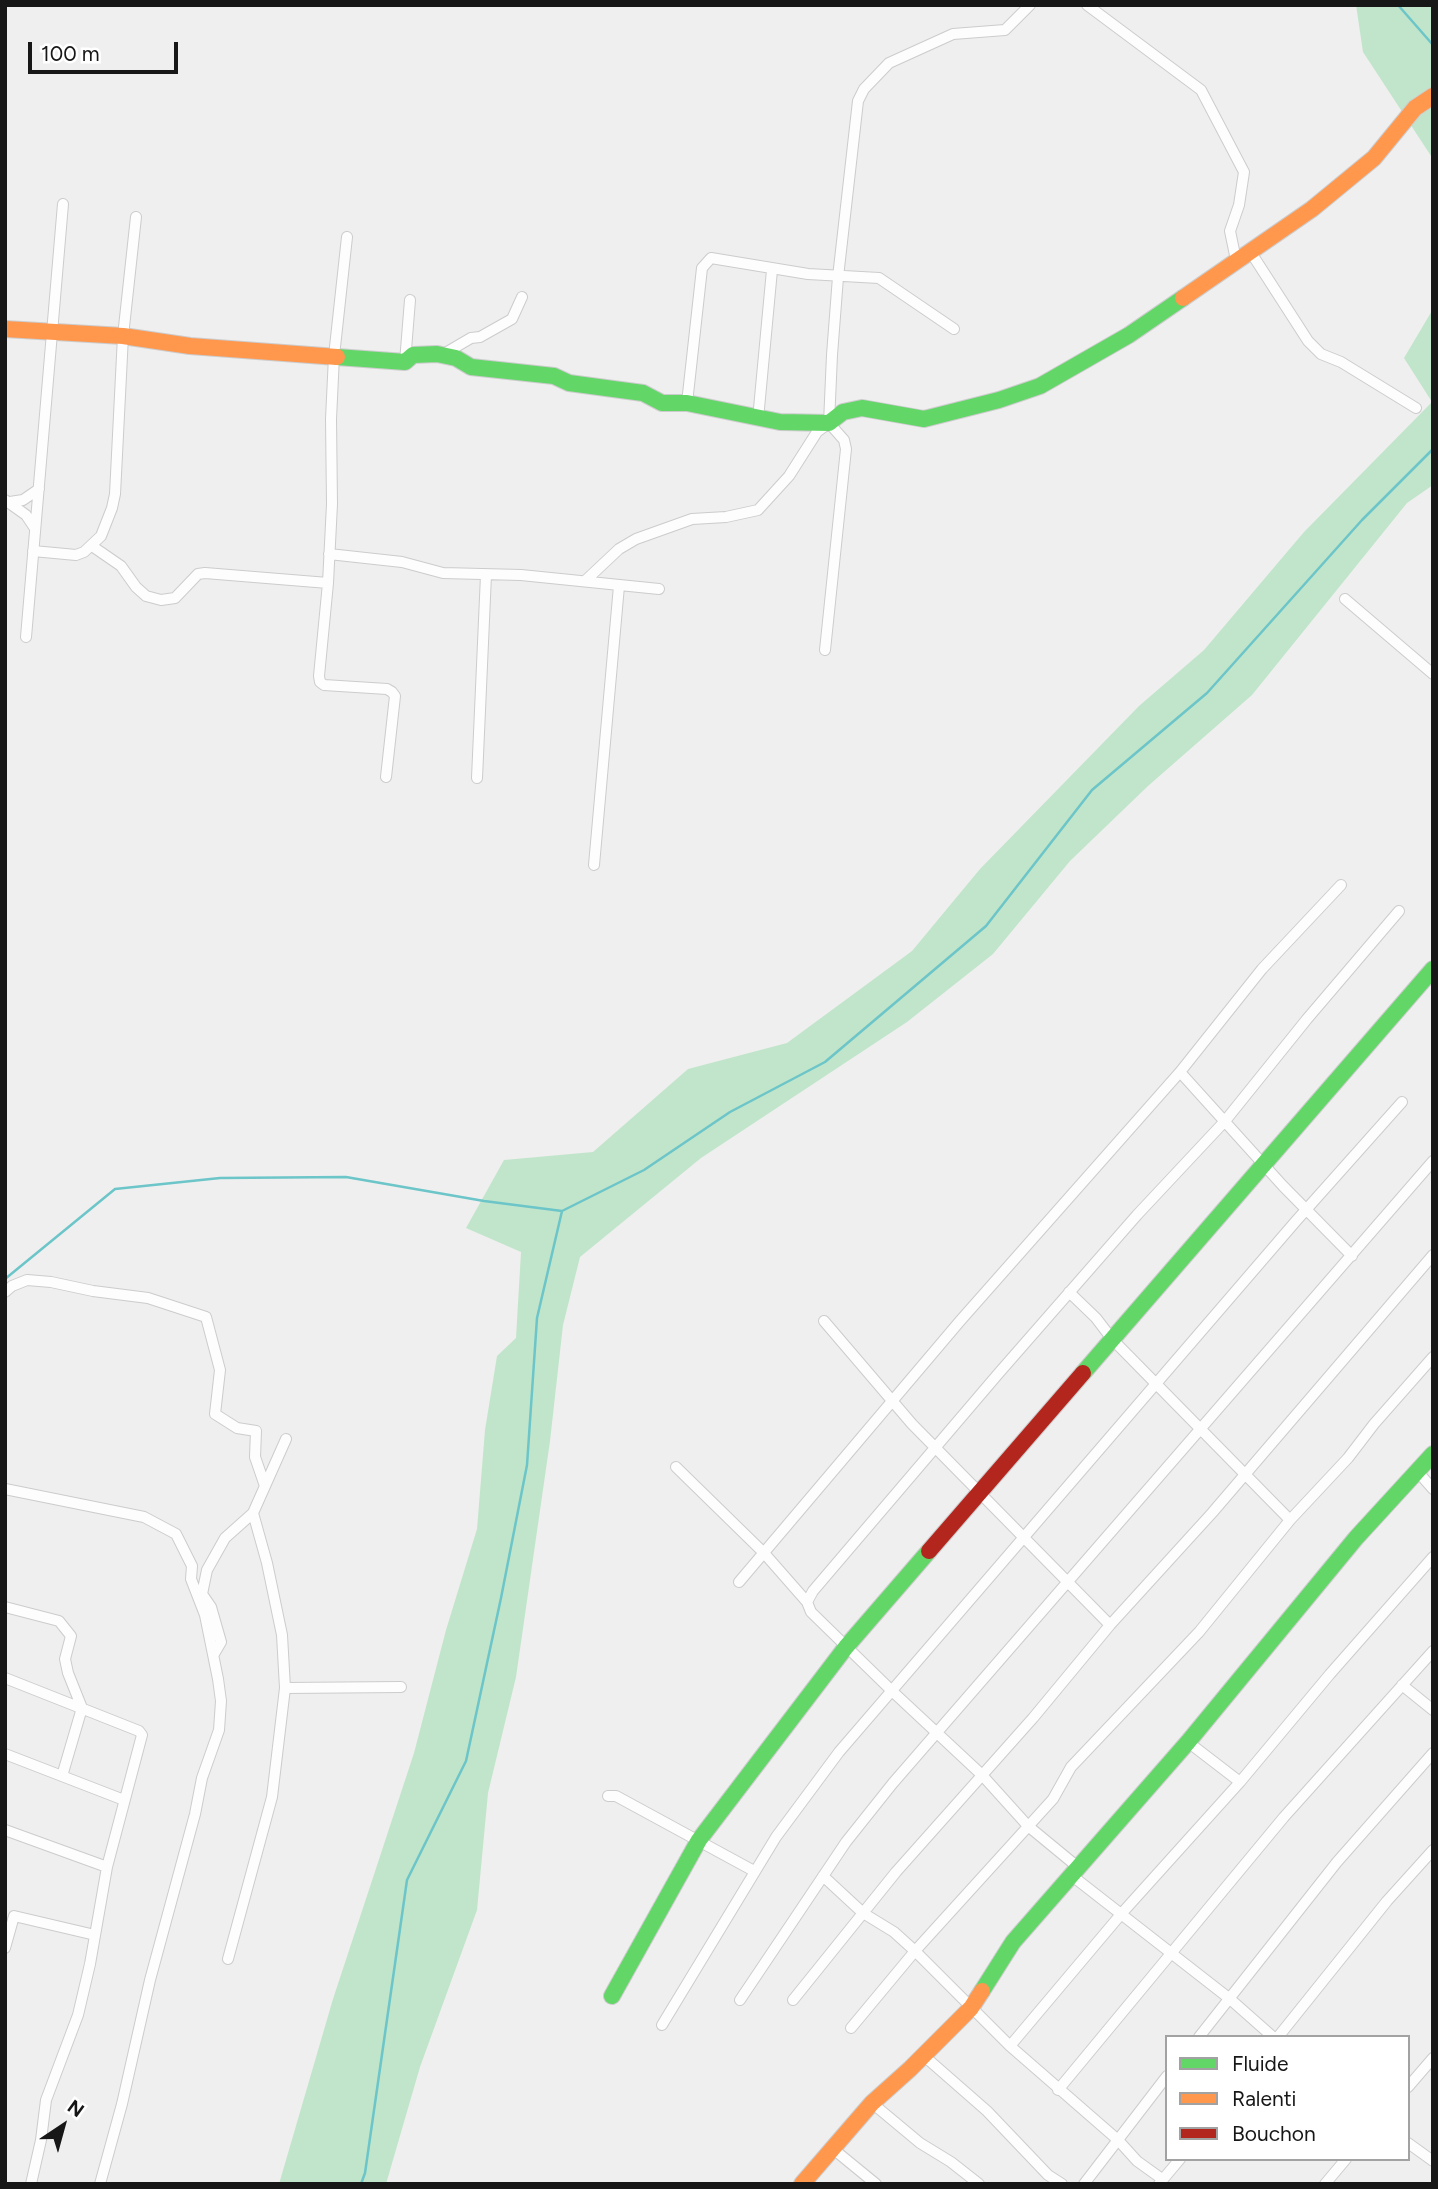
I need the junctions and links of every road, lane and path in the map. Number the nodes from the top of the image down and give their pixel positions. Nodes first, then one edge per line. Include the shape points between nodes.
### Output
1 (1030, 5) edge
2 (1087, 5) edge
3 (1433, 96) edge
4 (62, 204) dead end
5 (136, 217) dead end
6 (347, 237) dead end
7 (1243, 255) junction
8 (772, 270) junction
9 (838, 277) junction
10 (522, 297) dead end
11 (410, 300) dead end
12 (5, 329) edge
13 (954, 329) dead end
14 (51, 331) junction
15 (123, 336) junction
16 (442, 355) junction
17 (334, 356) junction
18 (405, 362) junction
19 (687, 403) junction
20 (1416, 408) dead end
21 (758, 419) junction
22 (829, 423) junction
23 (39, 489) junction
24 (8, 501) edge
25 (34, 527) junction
26 (92, 546) junction
27 (33, 551) junction
28 (329, 554) junction
29 (486, 575) junction
30 (586, 581) junction
31 (328, 583) junction
32 (620, 586) junction
33 (659, 589) dead end
34 (1345, 598) dead end
35 (26, 637) dead end
36 (825, 650) dead end
37 (1433, 674) edge
38 (386, 777) dead end
39 (477, 778) dead end
40 (594, 865) dead end
41 (1341, 885) dead end
42 (1399, 911) dead end
43 (1433, 969) edge
44 (1180, 1072) junction
45 (1402, 1102) dead end
46 (1225, 1121) junction
47 (1433, 1161) edge
48 (1263, 1165) junction
49 (1307, 1210) junction
50 (1433, 1255) edge
51 (1352, 1256) junction
52 (5, 1292) edge
53 (1069, 1292) junction
54 (824, 1321) dead end
55 (1112, 1339) junction
56 (1433, 1357) edge
57 (1157, 1383) junction
58 (891, 1402) junction
59 (1202, 1429) junction
60 (286, 1439) dead end
61 (936, 1448) junction
62 (1433, 1454) edge
63 (676, 1467) dead end
64 (1418, 1472) junction
65 (1244, 1475) junction
66 (265, 1486) junction
67 (5, 1489) edge
68 (1433, 1489) edge
69 (979, 1494) junction
70 (253, 1513) junction
71 (1290, 1520) junction
72 (1024, 1537) junction
73 (764, 1553) junction
74 (1433, 1557) edge
75 (1068, 1580) junction
76 (739, 1582) dead end
77 (807, 1602) junction
78 (5, 1607) edge
79 (1110, 1625) junction
80 (846, 1647) junction
81 (1433, 1651) edge
82 (214, 1654) junction
83 (5, 1678) edge
84 (1402, 1685) junction
85 (401, 1687) dead end
86 (285, 1688) junction
87 (892, 1691) junction
88 (82, 1708) junction
89 (1433, 1710) edge
90 (937, 1733) junction
91 (1188, 1742) junction
92 (1433, 1753) edge
93 (5, 1754) edge
94 (982, 1775) junction
95 (62, 1776) junction
96 (1240, 1782) junction
97 (608, 1796) dead end
98 (124, 1800) junction
99 (1028, 1825) junction
100 (5, 1830) edge
101 (699, 1840) junction
102 (1433, 1850) edge
103 (107, 1867) junction
104 (754, 1871) junction
105 (1075, 1872) junction
106 (822, 1876) junction
107 (863, 1913) junction
108 (1122, 1913) junction
109 (9, 1914) edge
110 (96, 1936) junction
111 (5, 1948) edge
112 (915, 1951) junction
113 (1172, 1954) junction
114 (228, 1959) dead end
115 (612, 1996) dead end
116 (1230, 1999) junction
117 (740, 2000) dead end
118 (793, 2000) dead end
119 (971, 2008) junction
120 (662, 2025) dead end
121 (851, 2028) dead end
122 (1201, 2035) edge
123 (1274, 2035) edge
124 (1278, 2035) edge
125 (1010, 2046) junction
126 (923, 2055) junction
127 (1433, 2058) edge
128 (1165, 2079) edge
129 (1410, 2085) edge
130 (1058, 2090) junction
131 (872, 2103) junction
132 (1118, 2140) junction
133 (1410, 2144) edge
134 (832, 2148) junction
135 (1178, 2161) edge
136 (1344, 2161) edge
137 (1433, 2161) edge
138 (1161, 2182) edge
139 (30, 2184) edge
140 (100, 2184) edge
141 (802, 2184) edge
142 (876, 2184) edge
143 (979, 2184) edge
144 (1062, 2184) edge
145 (1084, 2184) edge
146 (1325, 2184) edge

1 - 9 street via 1005,30 953,34 889,63 860,95
2 - 7 street via 1201,90 1244,172 1230,232
3 - 7 street via 1415,108 1374,158 1312,209
4 - 14 street
5 - 15 street
6 - 17 street
7 - 20 street via 1321,354
7 - 22 street via 1129,335 1040,386 931,418 862,408 849,410
8 - 9 street
8 - 19 street via 711,258 702,268
8 - 21 street
9 - 13 street via 884,280
9 - 22 street
10 - 16 street via 512,319
11 - 18 street
12 - 14 street
14 - 15 street
14 - 23 street
15 - 17 street via 190,346
15 - 26 street via 115,494 101,536
16 - 18 street via 422,353
16 - 19 street via 471,367 543,374 569,383 643,393 662,403
17 - 18 street
17 - 28 street
19 - 21 street
21 - 22 street
22 - 30 street via 817,432 789,476 758,510 692,519 655,531 619,549
22 - 36 street via 846,449
23 - 24 street via 23,500
23 - 25 street
24 - 25 street via 26,514
25 - 27 street
26 - 27 street via 76,555
26 - 31 street via 121,566 146,596 161,600 175,598 198,574 205,573
27 - 35 street
28 - 29 street via 402,562 443,573
28 - 31 street
29 - 30 street
29 - 39 street
30 - 32 street
31 - 38 street via 320,682 387,689 395,696
32 - 33 street
32 - 40 street
34 - 37 street
41 - 44 street via 1262,969
42 - 46 street
43 - 48 street
44 - 46 street
44 - 58 street
45 - 49 street
46 - 48 street
46 - 53 street
47 - 51 street
48 - 49 street
48 - 55 street
49 - 51 street
49 - 57 street
50 - 65 street
51 - 59 street
52 - 66 street via 27,1280 51,1282 148,1298 206,1317 220,1370 215,1414 237,1428 256,1431 255,1457
53 - 55 street
53 - 61 street
54 - 58 street
55 - 57 street
55 - 69 street
56 - 71 street
57 - 59 street
57 - 72 street
58 - 61 street
58 - 73 street
59 - 65 street
59 - 75 street
60 - 66 street
61 - 69 street
61 - 77 street
62 - 64 street
63 - 73 street
64 - 68 street
64 - 91 street via 1356,1538
65 - 71 street
65 - 79 street
66 - 70 street
67 - 82 street via 144,1517 176,1534 192,1566 191,1579
69 - 72 street
69 - 80 street
70 - 82 street via 220,1544 202,1584 221,1642
70 - 86 street via 282,1635
71 - 99 street via 1199,1632 1071,1767 1053,1799
72 - 75 street
72 - 87 street
73 - 76 street
73 - 77 street
74 - 96 street
75 - 79 street
75 - 90 street
77 - 80 street via 811,1612
78 - 88 street via 52,1618 67,1629 71,1636 65,1659
79 - 94 street
80 - 87 street
80 - 101 street
81 - 84 street
82 - 140 street via 221,1701 219,1730 202,1777
83 - 88 street
84 - 89 street
84 - 113 street via 1284,1816
85 - 86 street
86 - 114 street via 272,1797
87 - 90 street
87 - 104 street via 839,1752
88 - 95 street
88 - 98 street via 141,1732
90 - 94 street
90 - 106 street
91 - 96 street
91 - 105 street
92 - 116 street via 1337,1862
93 - 95 street
94 - 99 street
94 - 107 street
95 - 98 street
96 - 108 street
97 - 101 street
98 - 103 street
99 - 105 street
99 - 112 street
100 - 103 street
101 - 104 street
101 - 115 street
102 - 124 street
103 - 110 street
104 - 120 street
105 - 108 street
105 - 119 street via 1013,1942
106 - 107 street
106 - 117 street
107 - 112 street
107 - 118 street
108 - 113 street
108 - 125 street
109 - 110 street
109 - 111 street
110 - 139 street via 78,2015 46,2100
112 - 119 street
112 - 121 street
113 - 116 street
113 - 130 street
116 - 122 street
116 - 123 street
119 - 125 street
119 - 126 street
125 - 130 street
126 - 131 street
126 - 144 street
127 - 129 street
128 - 132 street
130 - 132 street
131 - 134 street
131 - 143 street
132 - 138 street
132 - 145 street
133 - 137 street
134 - 141 street
134 - 142 street
135 - 138 street
136 - 146 street

